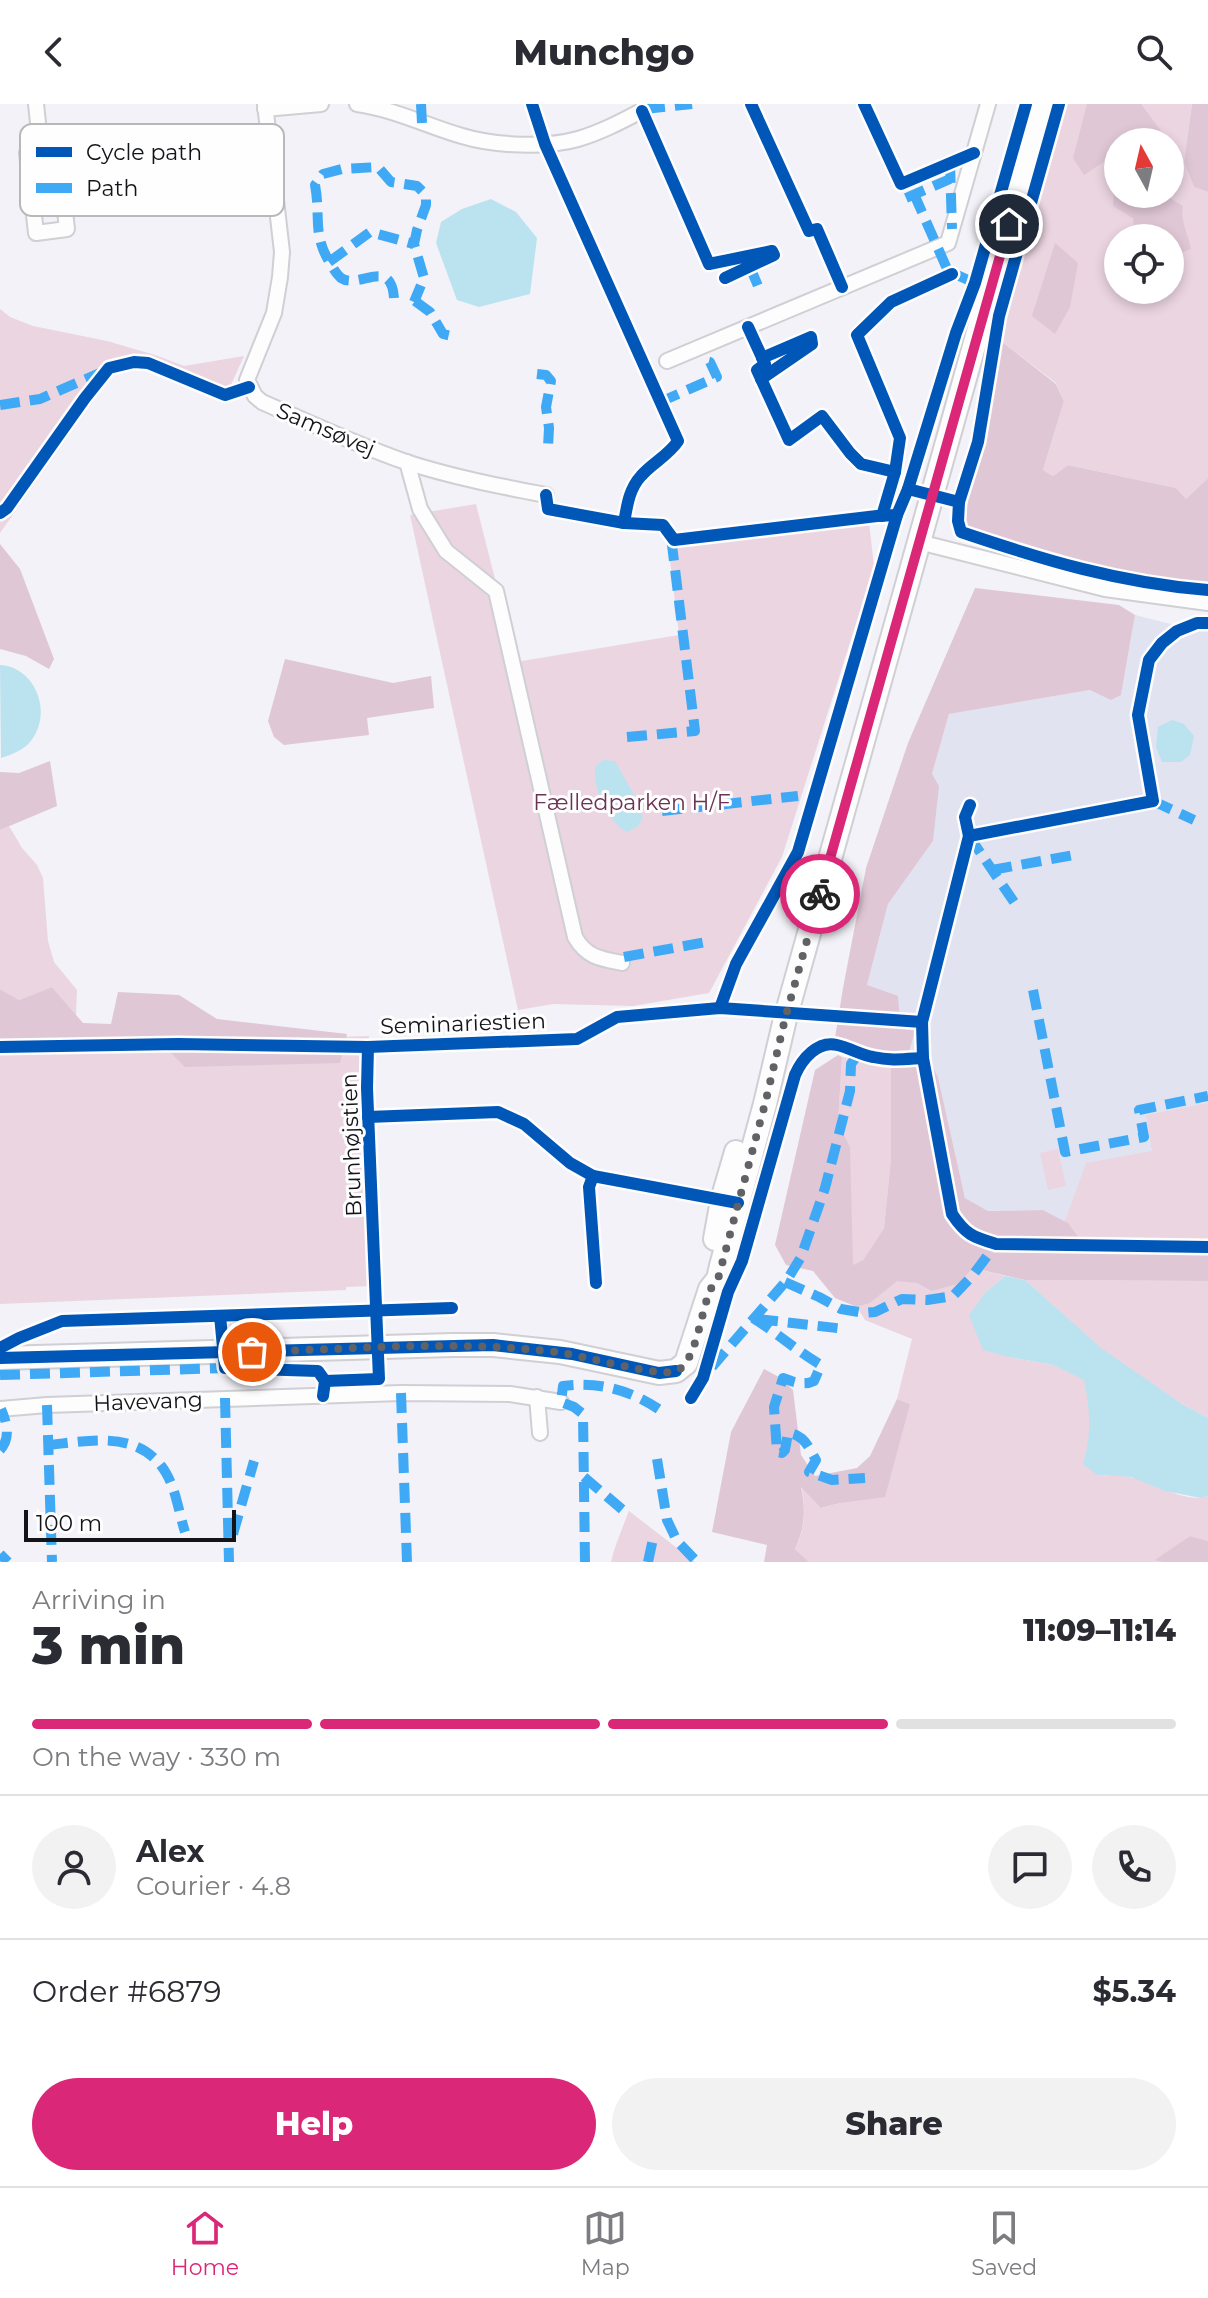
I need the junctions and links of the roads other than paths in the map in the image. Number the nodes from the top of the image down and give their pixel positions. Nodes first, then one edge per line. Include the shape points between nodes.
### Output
1 (36, 104) edge
2 (321, 104) edge
3 (357, 104) edge
4 (988, 104) edge
5 (1042, 104) edge
6 (265, 107) edge
7 (645, 109) dead end
8 (38, 124) edge
9 (34, 216) edge
10 (66, 216) edge
11 (278, 216) edge
12 (667, 361) dead end
13 (407, 462) junction
14 (546, 495) dead end
15 (919, 542) junction
16 (1208, 603) edge
17 (622, 963) dead end
18 (785, 1019) junction
19 (710, 1289) junction
20 (0, 1358) edge
21 (537, 1397) junction
22 (561, 1402) dead end
23 (0, 1409) edge
24 (540, 1433) dead end

1 - 8 street
2 - 6 street, Samsøvej
3 - 7 street via 465,137 545,144 577,139
4 - 12 street via 948,243
5 - 15 street
9 - 10 street via 36,233 67,229
11 - 13 street, Samsøvej via 280,277 249,387 262,402
13 - 14 street, Samsøvej
13 - 17 street via 420,509 446,551 496,591 575,937 591,955
15 - 16 street via 1105,589
15 - 18 street
18 - 19 street via 718,1279
18 - 19 street via 751,1100 722,1200
19 - 20 street via 690,1355 683,1367 665,1373 493,1345
21 - 22 street, Havevang
21 - 23 street, Havevang via 401,1393
21 - 24 street

